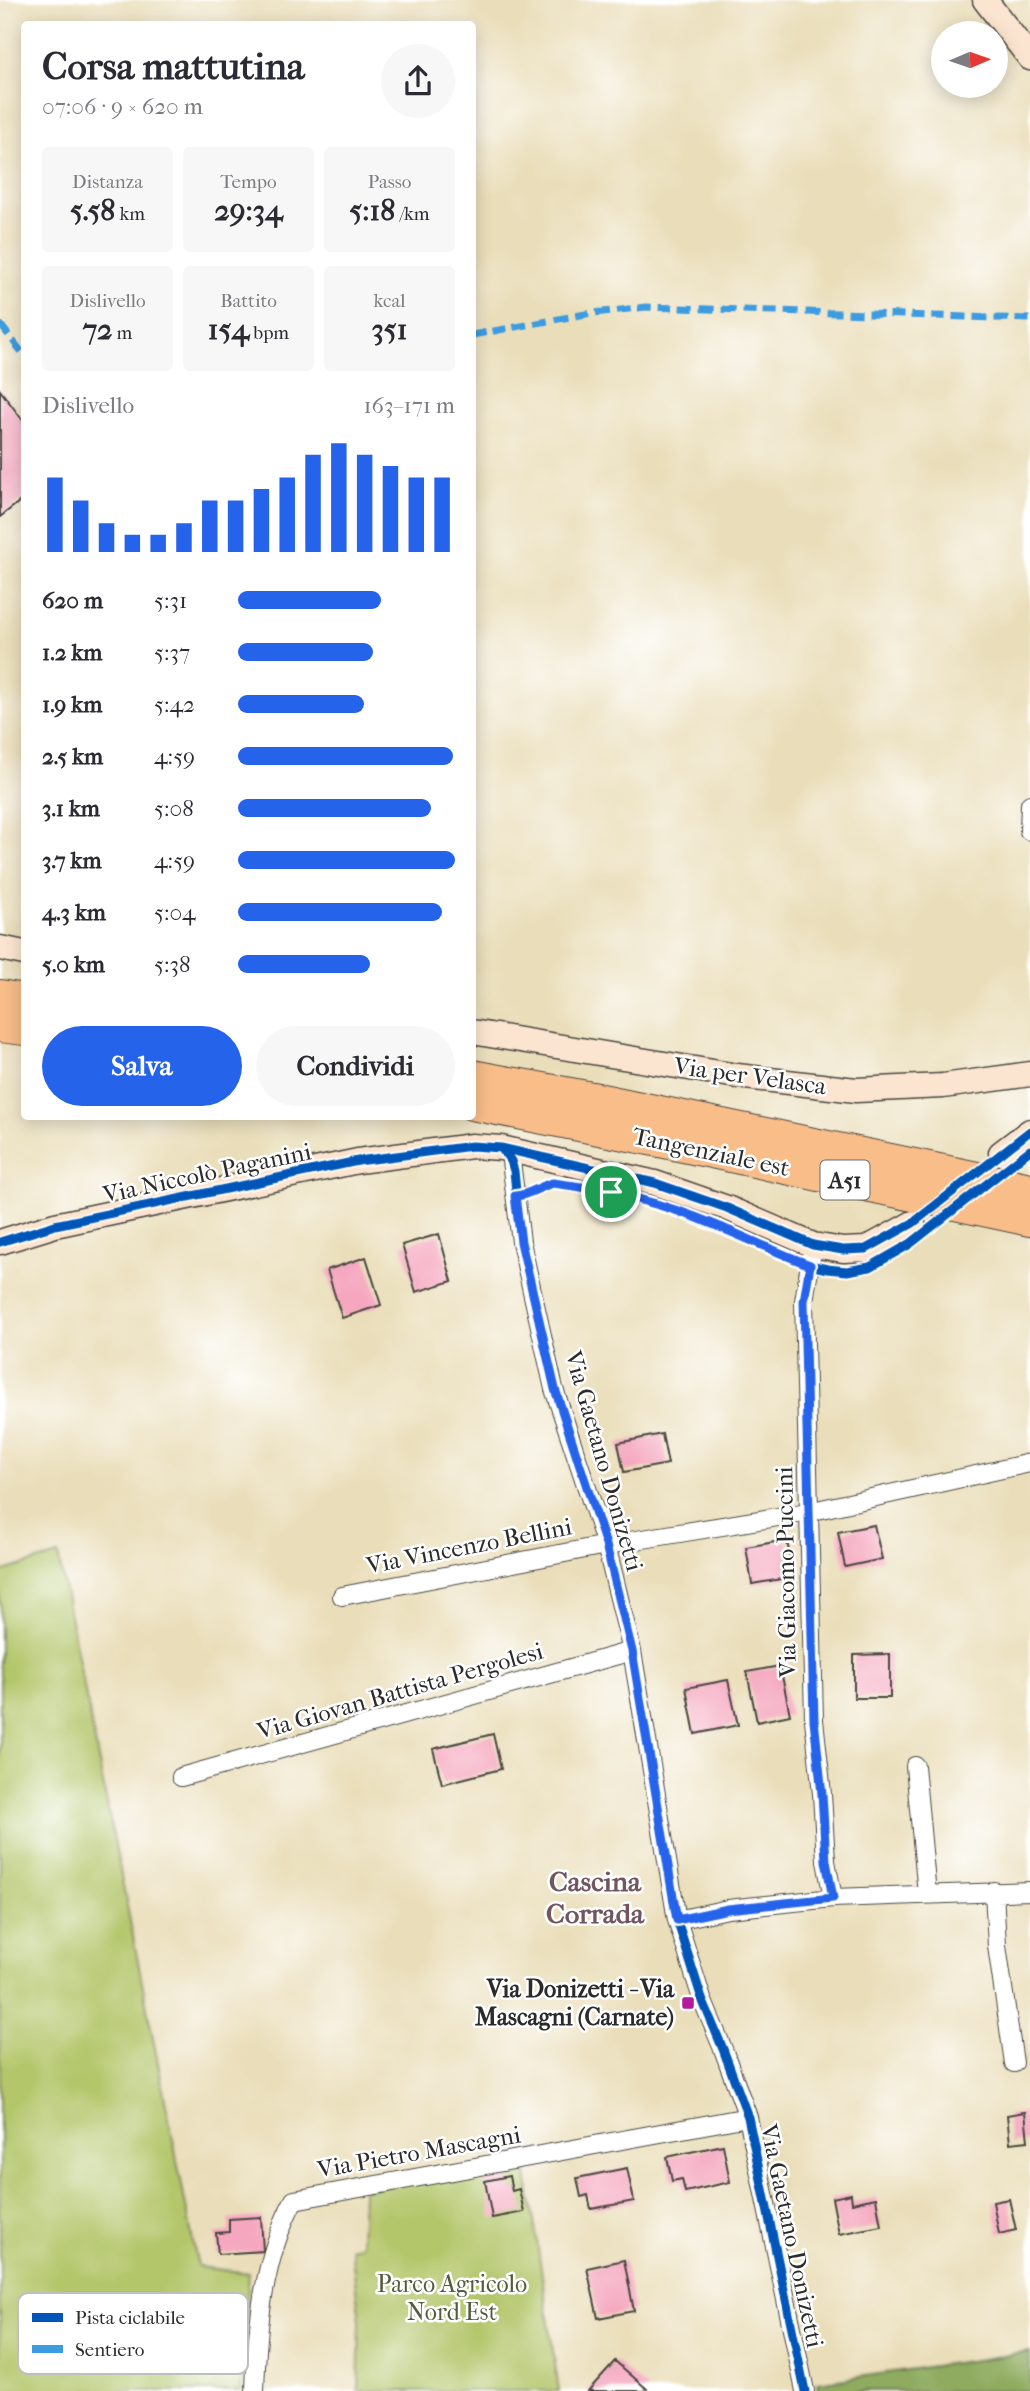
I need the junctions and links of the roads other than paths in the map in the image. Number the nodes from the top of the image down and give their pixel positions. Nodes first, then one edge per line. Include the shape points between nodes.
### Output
1 (989, 6) edge
2 (1030, 41) edge
3 (1030, 50) edge
4 (1030, 58) edge
5 (1030, 75) edge
6 (1030, 804) edge
7 (1029, 831) edge
8 (0, 948) edge
9 (21, 952) edge
10 (0, 996) edge
11 (21, 1000) edge
12 (0, 1026) edge
13 (21, 1029) edge
14 (476, 1032) edge
15 (1030, 1074) edge
16 (476, 1077) edge
17 (476, 1105) edge
18 (1030, 1131) edge
19 (511, 1153) junction
20 (1001, 1153) dead end
21 (1026, 1187) edge
22 (1030, 1220) edge
23 (913, 1223) dead end
24 (0, 1242) edge
25 (813, 1245) junction
26 (1030, 1463) edge
27 (808, 1512) junction
28 (606, 1545) junction
29 (342, 1596) dead end
30 (632, 1651) junction
31 (915, 1766) dead end
32 (181, 1777) dead end
33 (993, 1891) junction
34 (1030, 1891) edge
35 (927, 1895) junction
36 (833, 1898) junction
37 (677, 1920) junction
38 (1014, 2063) dead end
39 (748, 2117) junction
40 (255, 2391) edge
41 (805, 2391) edge

1 - 2 street
1 - 3 street
1 - 4 street
1 - 5 street
6 - 7 street
8 - 9 street
10 - 11 highway
12 - 13 highway
14 - 15 street, Via per Velasca via 737,1076 856,1090 943,1087
16 - 21 highway, Tangenziale est / A51
17 - 22 highway, Tangenziale est / A51
18 - 20 street
19 - 24 street, Via Niccolò Paganini via 472,1146 358,1161 55,1225
19 - 25 street, Via Niccolò Paganini via 654,1183
19 - 28 street, Via Gaetano Donizetti via 509,1171 521,1242 555,1389
23 - 25 street, Via Niccolò Paganini via 866,1249
25 - 27 street, Via Giacomo Puccini via 804,1301
26 - 27 street, Via Vincenzo Bellini
27 - 28 street, Via Vincenzo Bellini
27 - 36 street, Via Giacomo Puccini via 814,1720
28 - 29 street, Via Vincenzo Bellini
28 - 30 street, Via Gaetano Donizetti
30 - 32 street, Via Giovan Battista Pergolesi
30 - 37 street, Via Gaetano Donizetti
31 - 35 street
33 - 34 street
33 - 35 street
33 - 38 street
35 - 36 street
36 - 37 street via 728,1909
37 - 39 street, Via Gaetano Donizetti
39 - 40 street, Via Pietro Mascagni via 294,2200 269,2271 257,2337
39 - 41 street, Via Gaetano Donizetti

